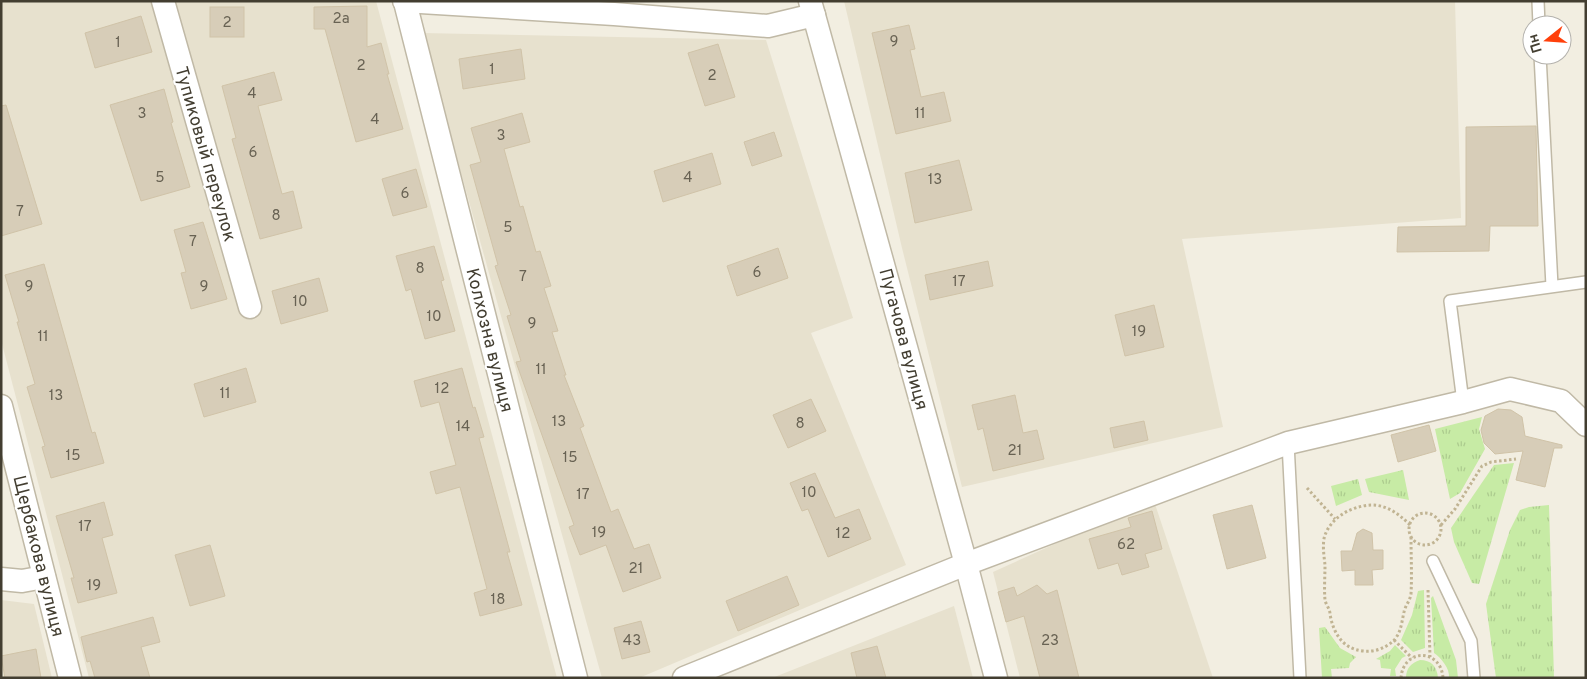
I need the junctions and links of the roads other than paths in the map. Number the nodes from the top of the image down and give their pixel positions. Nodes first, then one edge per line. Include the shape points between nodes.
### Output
1 (163, 1) edge
2 (405, 1) edge
3 (1538, 1) edge
4 (812, 8) edge
5 (1539, 15) edge
6 (1541, 65) edge
7 (1586, 282) edge
8 (1552, 286) junction
9 (250, 307) dead end
10 (1463, 402) junction
11 (1, 406) edge
12 (1586, 425) edge
13 (1288, 443) junction
14 (1433, 561) road end
15 (966, 564) junction
16 (44, 577) junction
17 (1, 579) edge
18 (70, 678) edge
19 (576, 678) edge
20 (684, 678) edge
21 (996, 678) edge
22 (1300, 678) edge
23 (1474, 678) edge

1 - 9 street, Тупиковый переулок
2 - 4 street via 768,26
2 - 19 street, Колхозна вулиця
3 - 5 lane
4 - 15 street, Пугачова вулиця
6 - 8 lane
7 - 8 lane
8 - 10 lane via 1450,301
10 - 12 street via 1510,389 1561,401
10 - 13 street
11 - 16 street, Щербакова вулиця
13 - 15 street
13 - 22 lane
14 - 23 lane via 1471,641
15 - 20 street
15 - 21 street, Пугачова вулиця
16 - 17 street via 22,581
16 - 18 street, Щербакова вулиця

